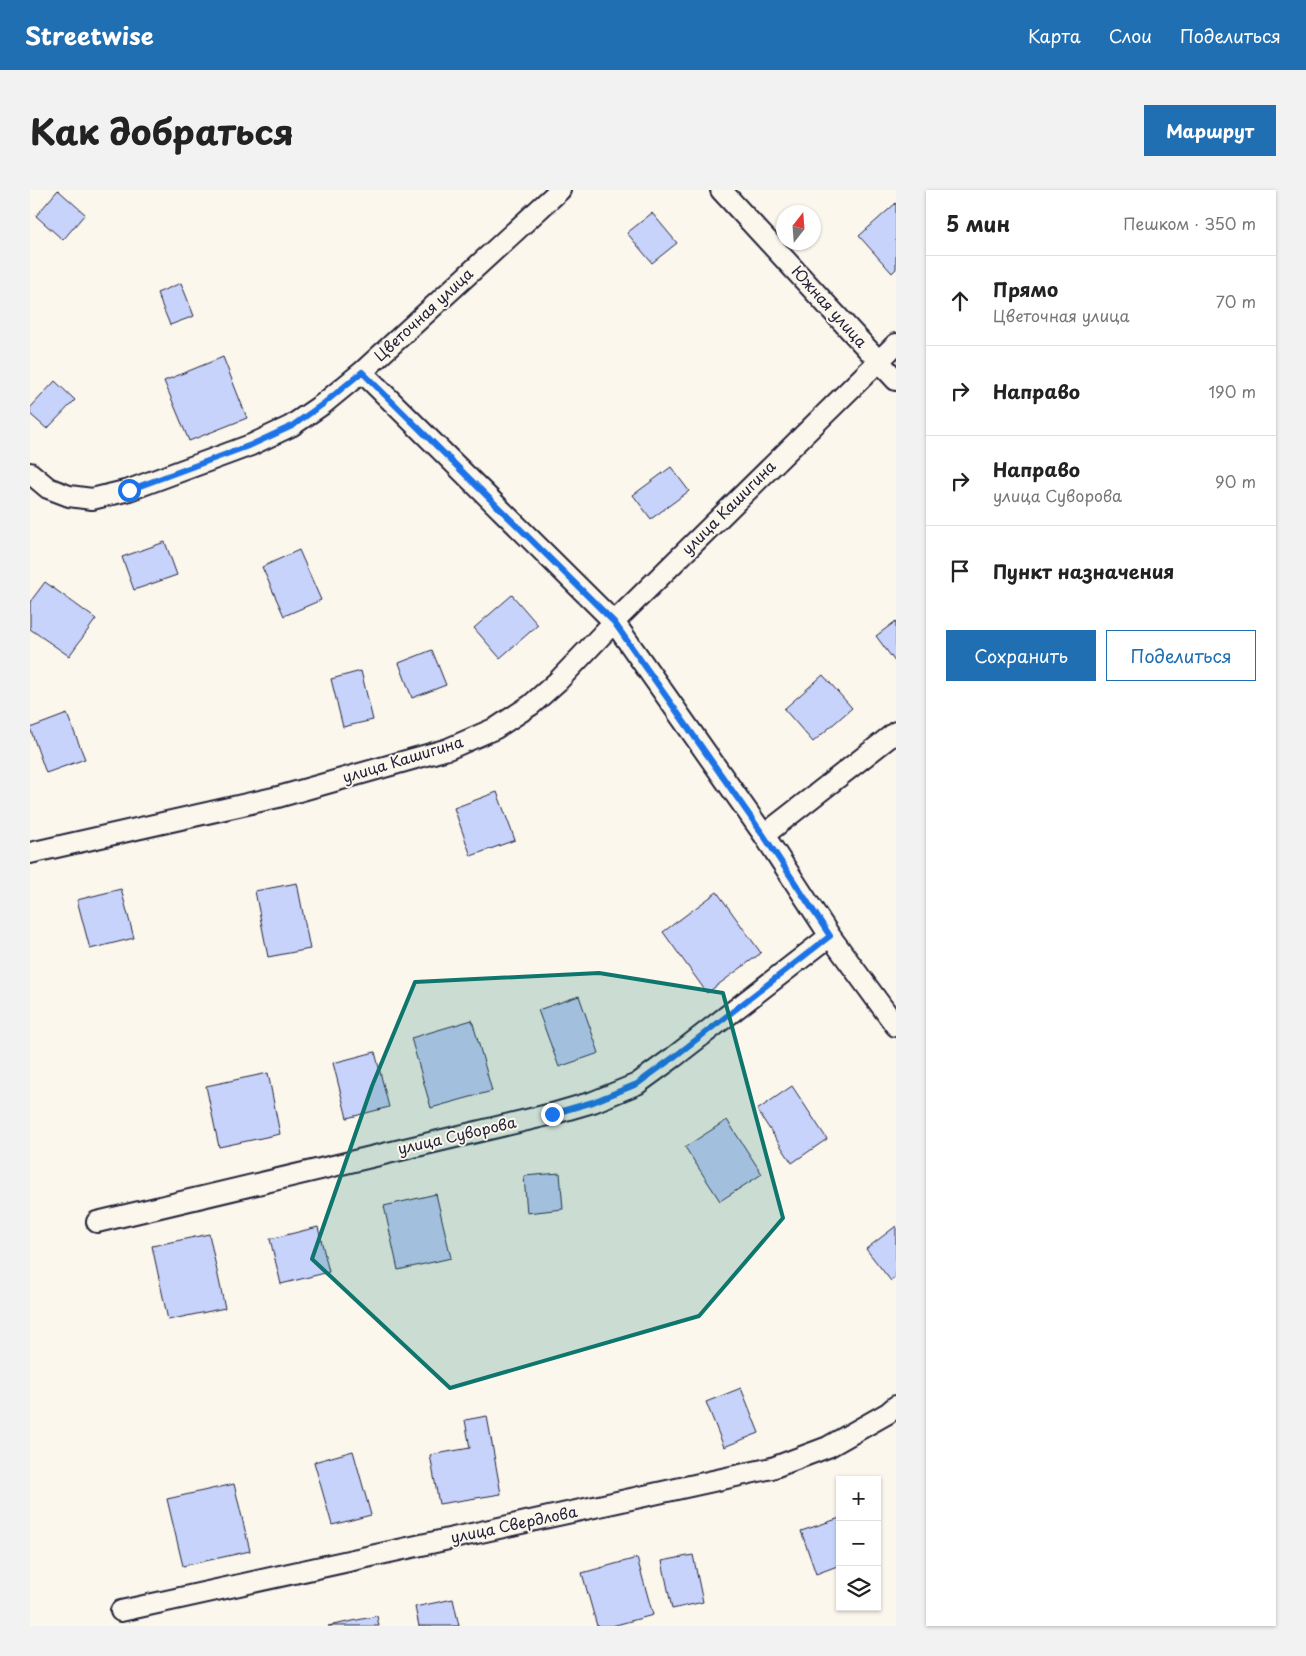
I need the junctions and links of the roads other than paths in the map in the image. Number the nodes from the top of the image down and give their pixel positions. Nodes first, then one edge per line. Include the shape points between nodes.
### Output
1 (560, 190) edge
2 (721, 190) edge
3 (896, 344) edge
4 (878, 361) junction
5 (362, 372) junction
6 (896, 380) edge
7 (30, 473) edge
8 (614, 622) junction
9 (896, 732) edge
10 (764, 836) junction
11 (30, 853) edge
12 (830, 936) junction
13 (896, 1026) edge
14 (97, 1222) dead end
15 (896, 1406) edge
16 (121, 1611) dead end

1 - 5 street, Цветочная улица
2 - 4 street, Южная улица
3 - 4 street, улица Кашигина
4 - 6 street, Южная улица
4 - 8 street, улица Кашигина
5 - 7 street, Цветочная улица via 292,426 251,445 129,490 92,498 69,496 48,488
5 - 8 street
8 - 10 street
8 - 11 street, улица Кашигина via 531,705 496,728 448,749 278,796
9 - 10 street
10 - 12 street
12 - 13 street
12 - 14 street, улица Суворова via 637,1084 593,1102
15 - 16 street, улица Свердлова via 828,1446 772,1468

